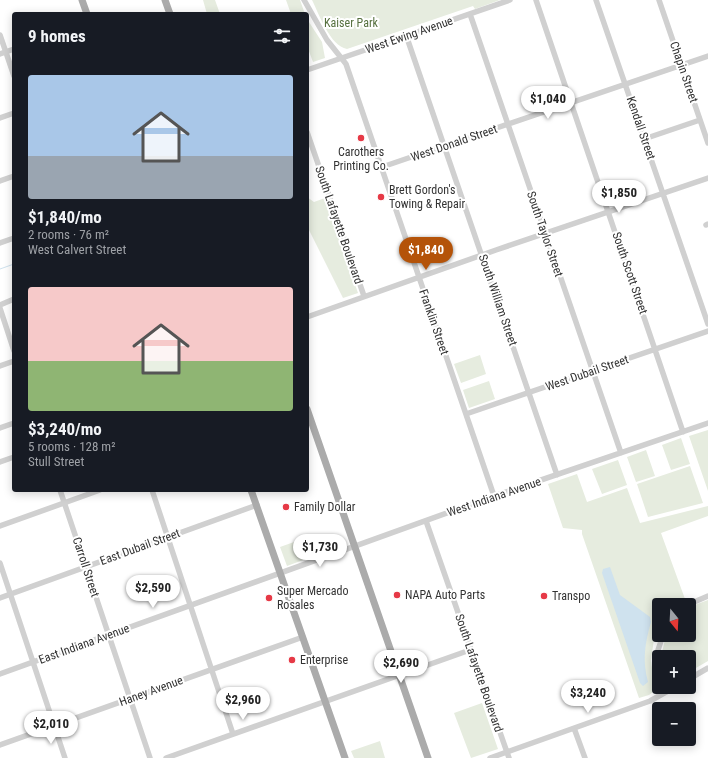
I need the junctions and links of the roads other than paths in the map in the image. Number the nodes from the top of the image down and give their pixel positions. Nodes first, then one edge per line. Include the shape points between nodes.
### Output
1 (82, 0) edge
2 (165, 0) edge
3 (304, 0) edge
4 (510, 0) edge
5 (536, 0) edge
6 (596, 0) edge
7 (659, 0) edge
8 (86, 12) edge
9 (169, 12) edge
10 (470, 14) junction
11 (0, 35) edge
12 (406, 36) junction
13 (3, 53) edge
14 (708, 56) edge
15 (341, 58) junction
16 (681, 65) junction
17 (309, 69) edge
18 (12, 72) edge
19 (625, 84) junction
20 (571, 102) junction
21 (12, 114) edge
22 (0, 118) edge
23 (700, 120) junction
24 (508, 124) junction
25 (309, 138) edge
26 (644, 139) junction
27 (708, 143) edge
28 (444, 146) junction
29 (382, 167) junction
30 (12, 177) edge
31 (708, 178) edge
32 (0, 181) edge
33 (663, 194) junction
34 (609, 212) junction
35 (545, 234) junction
36 (12, 239) edge
37 (0, 243) edge
38 (482, 255) junction
39 (419, 277) junction
40 (364, 296) junction
41 (12, 300) edge
42 (0, 304) edge
43 (0, 308) edge
44 (309, 316) edge
45 (708, 324) edge
46 (708, 331) edge
47 (12, 345) edge
48 (656, 349) junction
49 (12, 362) edge
50 (0, 366) edge
51 (592, 371) junction
52 (529, 393) junction
53 (466, 414) junction
54 (309, 415) edge
55 (708, 423) edge
56 (12, 424) edge
57 (0, 428) edge
58 (684, 432) junction
59 (621, 453) junction
60 (12, 457) edge
61 (0, 462) edge
62 (557, 475) junction
63 (61, 492) edge
64 (95, 492) edge
65 (153, 492) edge
66 (252, 492) edge
67 (494, 496) junction
68 (65, 503) junction
69 (257, 505) junction
70 (426, 521) junction
71 (0, 526) edge
72 (167, 537) junction
73 (354, 546) junction
74 (0, 564) edge
75 (86, 566) junction
76 (280, 573) junction
77 (10, 594) junction
78 (708, 596) edge
79 (0, 598) edge
80 (696, 601) edge
81 (190, 606) junction
82 (108, 635) junction
83 (302, 637) junction
84 (470, 650) junction
85 (33, 662) junction
86 (708, 668) edge
87 (211, 670) junction
88 (0, 674) edge
89 (399, 675) junction
90 (696, 675) edge
91 (660, 694) edge
92 (130, 699) junction
93 (325, 701) junction
94 (54, 726) junction
95 (574, 728) junction
96 (233, 734) junction
97 (0, 745) edge
98 (508, 755) edge
99 (65, 758) edge
100 (150, 758) edge
101 (166, 758) edge
102 (345, 758) edge
103 (428, 758) edge
104 (490, 758) edge
105 (585, 758) edge

1 - 8 main road
2 - 9 main road
3 - 15 street, Franklin Street via 327,40
4 - 10 street, West Ewing Avenue
5 - 20 street, South Scott Street
6 - 19 street, Kendall Street
7 - 16 street, Chapin Street
10 - 12 street, West Ewing Avenue
10 - 24 street, South Taylor Street
11 - 13 street
12 - 15 street, West Ewing Avenue
12 - 28 street, South William Street
13 - 18 street
14 - 16 street, West Donald Street
15 - 17 street, West Ewing Avenue
15 - 29 street, Franklin Street via 347,68
16 - 19 street, West Donald Street
16 - 23 street, Chapin Street
19 - 20 street, West Donald Street
19 - 26 street, Kendall Street
20 - 24 street, West Donald Street
20 - 34 street, South Scott Street
21 - 22 street
23 - 26 street
23 - 27 street, Chapin Street
24 - 28 street, West Donald Street
24 - 35 street, South Taylor Street
25 - 40 street, South Lafayette Boulevard
26 - 33 street, Kendall Street
28 - 29 street, West Donald Street
28 - 38 street, South William Street
29 - 39 street, Franklin Street
30 - 32 street
31 - 33 street
33 - 34 street
33 - 45 street, Kendall Street
34 - 35 street
34 - 48 street, South Scott Street
35 - 38 street
35 - 51 street, South Taylor Street
36 - 37 street
38 - 39 street
38 - 52 street, South William Street
39 - 40 street
39 - 53 street, Franklin Street
40 - 44 street
41 - 42 street
43 - 47 street
46 - 48 street, West Dubail Street
48 - 51 street, West Dubail Street
48 - 58 street, South Scott Street
49 - 50 street
51 - 52 street, West Dubail Street
51 - 59 street, South Taylor Street
52 - 53 street, West Dubail Street
52 - 62 street, South William Street
53 - 67 street, Franklin Street
54 - 73 main road
55 - 58 street, West Indiana Avenue
56 - 57 street
58 - 59 street, West Indiana Avenue
59 - 62 street, West Indiana Avenue
60 - 61 street
62 - 67 street, West Indiana Avenue
63 - 68 street, Carroll Street
64 - 68 street
65 - 72 street
66 - 69 main road
67 - 70 street, West Indiana Avenue
68 - 71 street
68 - 75 street, Carroll Street
69 - 72 street, East Dubail Street
69 - 76 main road
70 - 73 street, West Indiana Avenue
70 - 84 street, South Lafayette Boulevard
72 - 75 street, East Dubail Street
72 - 81 street
73 - 76 street, West Indiana Avenue
73 - 89 main road
74 - 77 street
75 - 77 street, East Dubail Street
75 - 82 street, Carroll Street
76 - 81 street, East Indiana Avenue
76 - 83 main road
77 - 79 street, East Dubail Street
77 - 85 street
78 - 80 street
81 - 82 street, East Indiana Avenue
81 - 87 street
82 - 85 street, East Indiana Avenue
82 - 92 street, Carroll Street
83 - 87 street, Haney Avenue
83 - 93 main road
84 - 89 street
84 - 98 street, South Lafayette Boulevard
85 - 88 street, East Indiana Avenue
85 - 94 street
86 - 90 street
87 - 92 street, Haney Avenue
87 - 96 street
89 - 93 street
89 - 103 main road
91 - 95 street via 650,701
92 - 94 street, Haney Avenue
92 - 100 street, Carroll Street
93 - 96 street
93 - 102 main road
94 - 97 street, Haney Avenue
94 - 99 street
95 - 98 street
95 - 105 street
96 - 101 street
98 - 104 street

